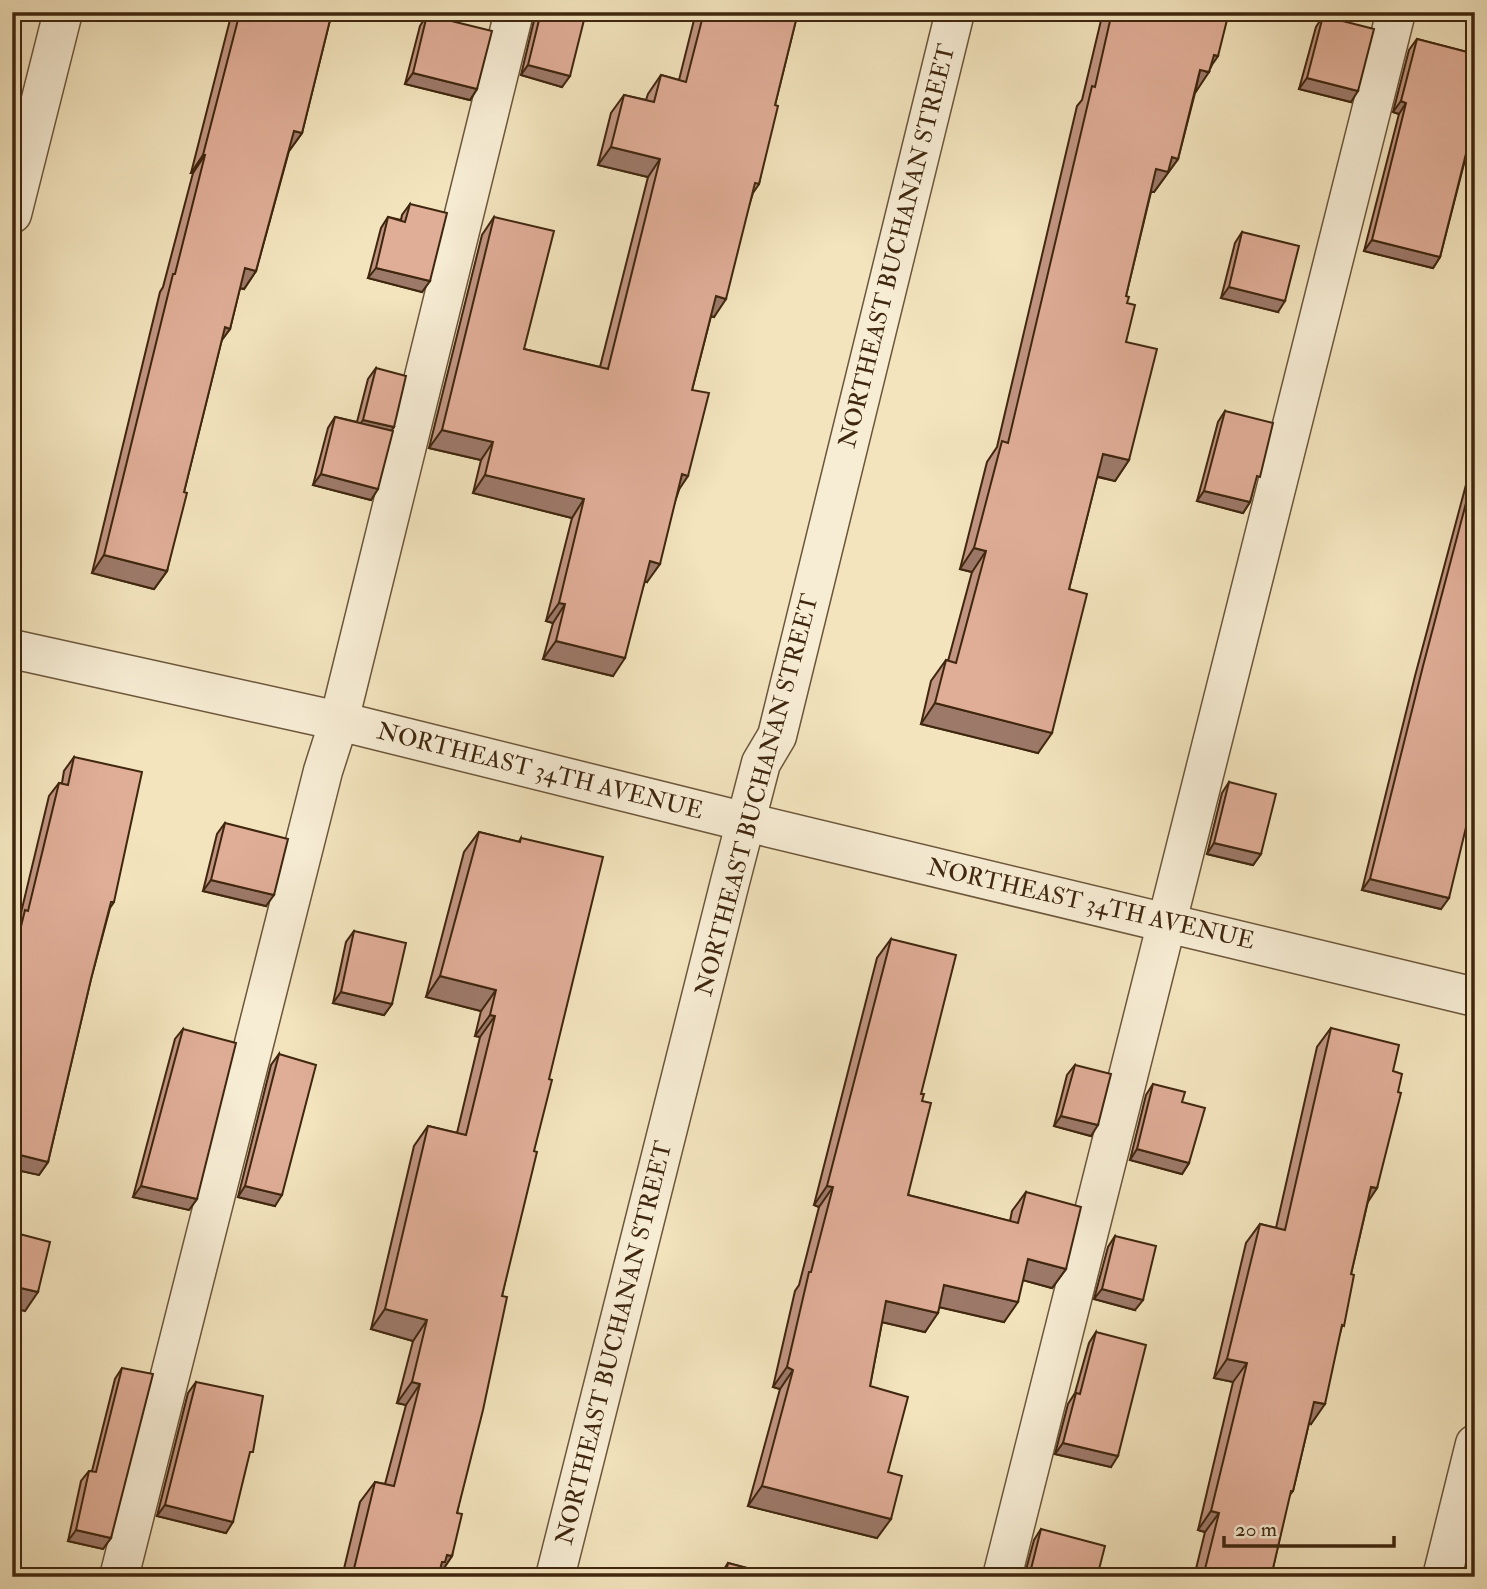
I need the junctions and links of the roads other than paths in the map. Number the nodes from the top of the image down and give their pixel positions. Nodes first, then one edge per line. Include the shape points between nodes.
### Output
1 (63, 12) edge
2 (514, 12) edge
3 (955, 12) edge
4 (1396, 12) edge
5 (12, 215) edge
6 (12, 649) edge
7 (339, 721) junction
8 (746, 822) junction
9 (1166, 921) junction
10 (1475, 996) edge
11 (1475, 1444) edge
12 (119, 1577) edge
13 (555, 1577) edge
14 (1002, 1577) edge
15 (1442, 1577) edge

1 - 5 street
2 - 7 street
3 - 8 street, NORTHEAST BUCHANAN STREET via 777,736 761,763
4 - 9 street
6 - 7 street, NORTHEAST 34TH AVENUE
7 - 8 street, NORTHEAST 34TH AVENUE
7 - 12 street
8 - 9 street, NORTHEAST 34TH AVENUE
8 - 13 street, NORTHEAST BUCHANAN STREET
9 - 10 street, NORTHEAST 34TH AVENUE
9 - 14 street
11 - 15 street

